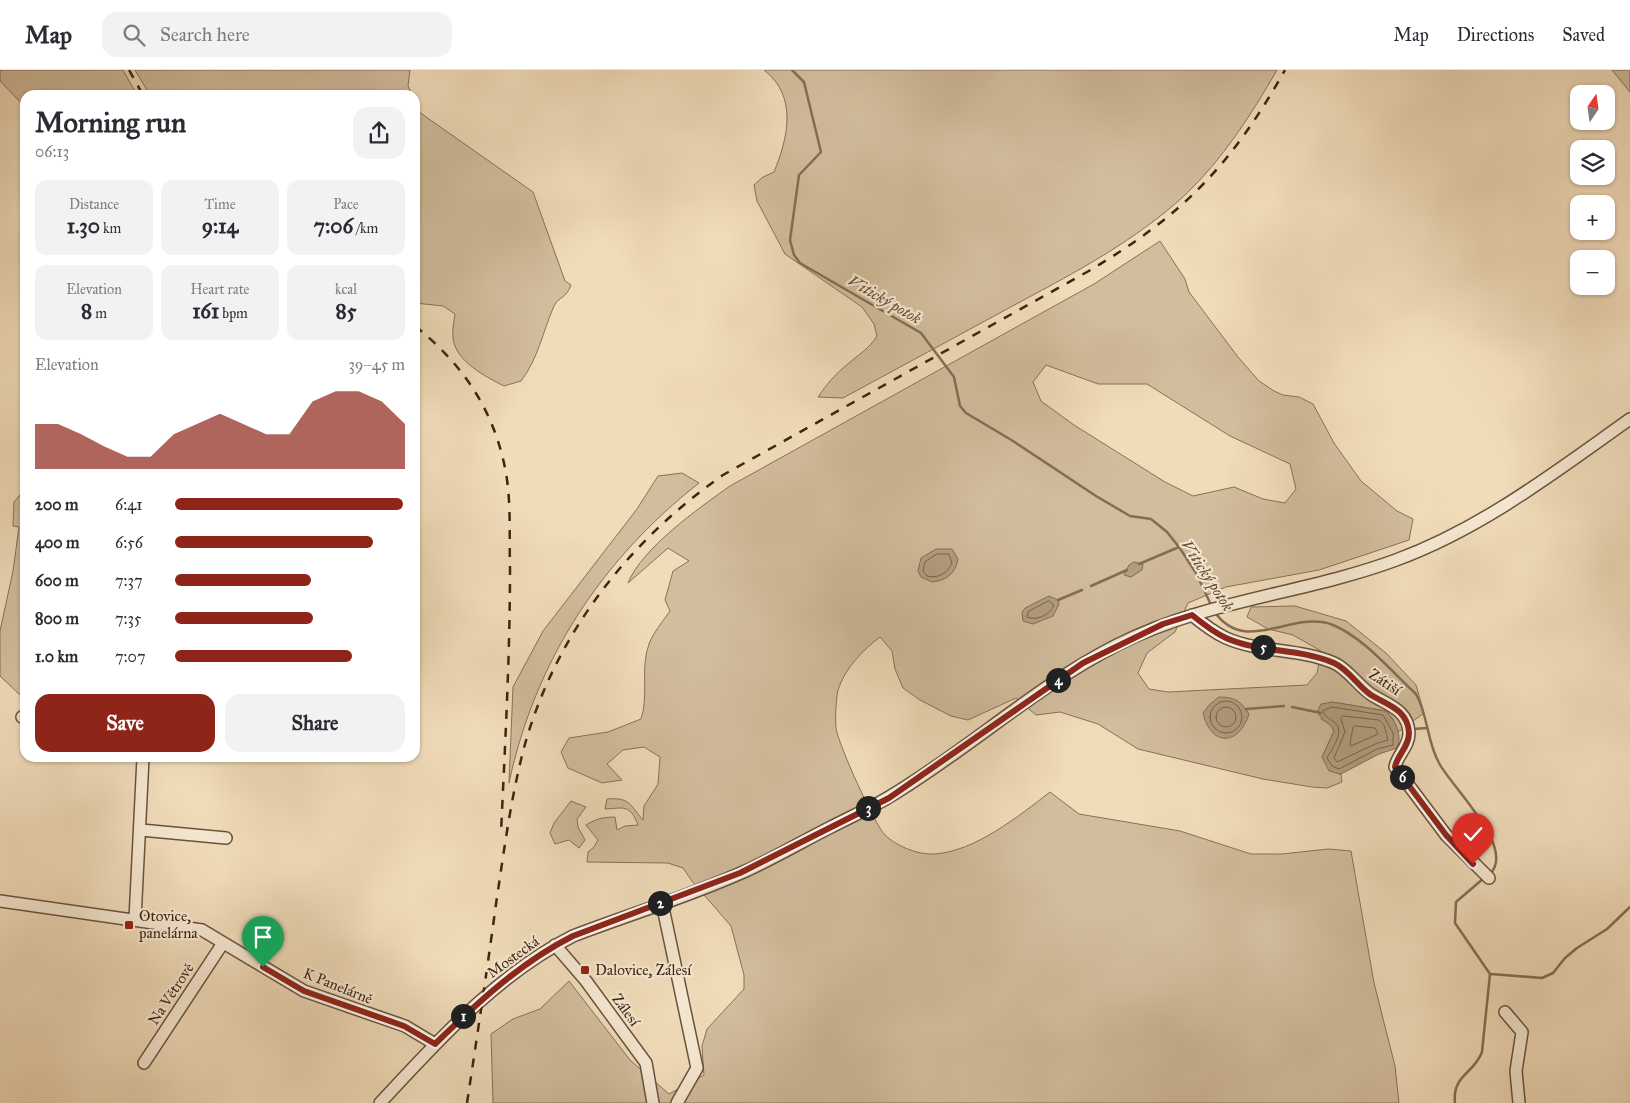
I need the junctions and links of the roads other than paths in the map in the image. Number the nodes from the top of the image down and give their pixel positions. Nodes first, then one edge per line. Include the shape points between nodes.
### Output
1 (1630, 419) edge
2 (1192, 615) junction
3 (143, 762) edge
4 (141, 830) junction
5 (226, 838) dead end
6 (1487, 876) dead end
7 (0, 902) edge
8 (662, 903) junction
9 (135, 919) junction
10 (223, 942) junction
11 (555, 945) junction
12 (1505, 1012) dead end
13 (435, 1044) junction
14 (144, 1063) dead end
15 (380, 1103) edge
16 (653, 1103) edge
17 (677, 1103) edge
18 (1519, 1103) edge

1 - 2 street, Mostecká via 1522,496 1447,538 1398,560 1356,574
2 - 6 street, Zátiší via 1228,639 1297,652 1336,664 1372,695 1395,707 1409,732 1395,767 1446,835
2 - 8 street, Mostecká via 1163,624 1083,663 889,798 740,873
3 - 4 street
4 - 5 street
4 - 9 street
7 - 9 street, K Panelárně
8 - 11 street, Mostecká
8 - 17 street via 697,1068
9 - 10 street, K Panelárně via 202,930
10 - 13 street, K Panelárně via 304,991 404,1026
10 - 14 street, Na Větrově
11 - 13 street, Mostecká via 482,998
11 - 16 street, Zálesí via 586,981 646,1063
12 - 18 street via 1522,1032 1516,1071
13 - 15 street, Mostecká

